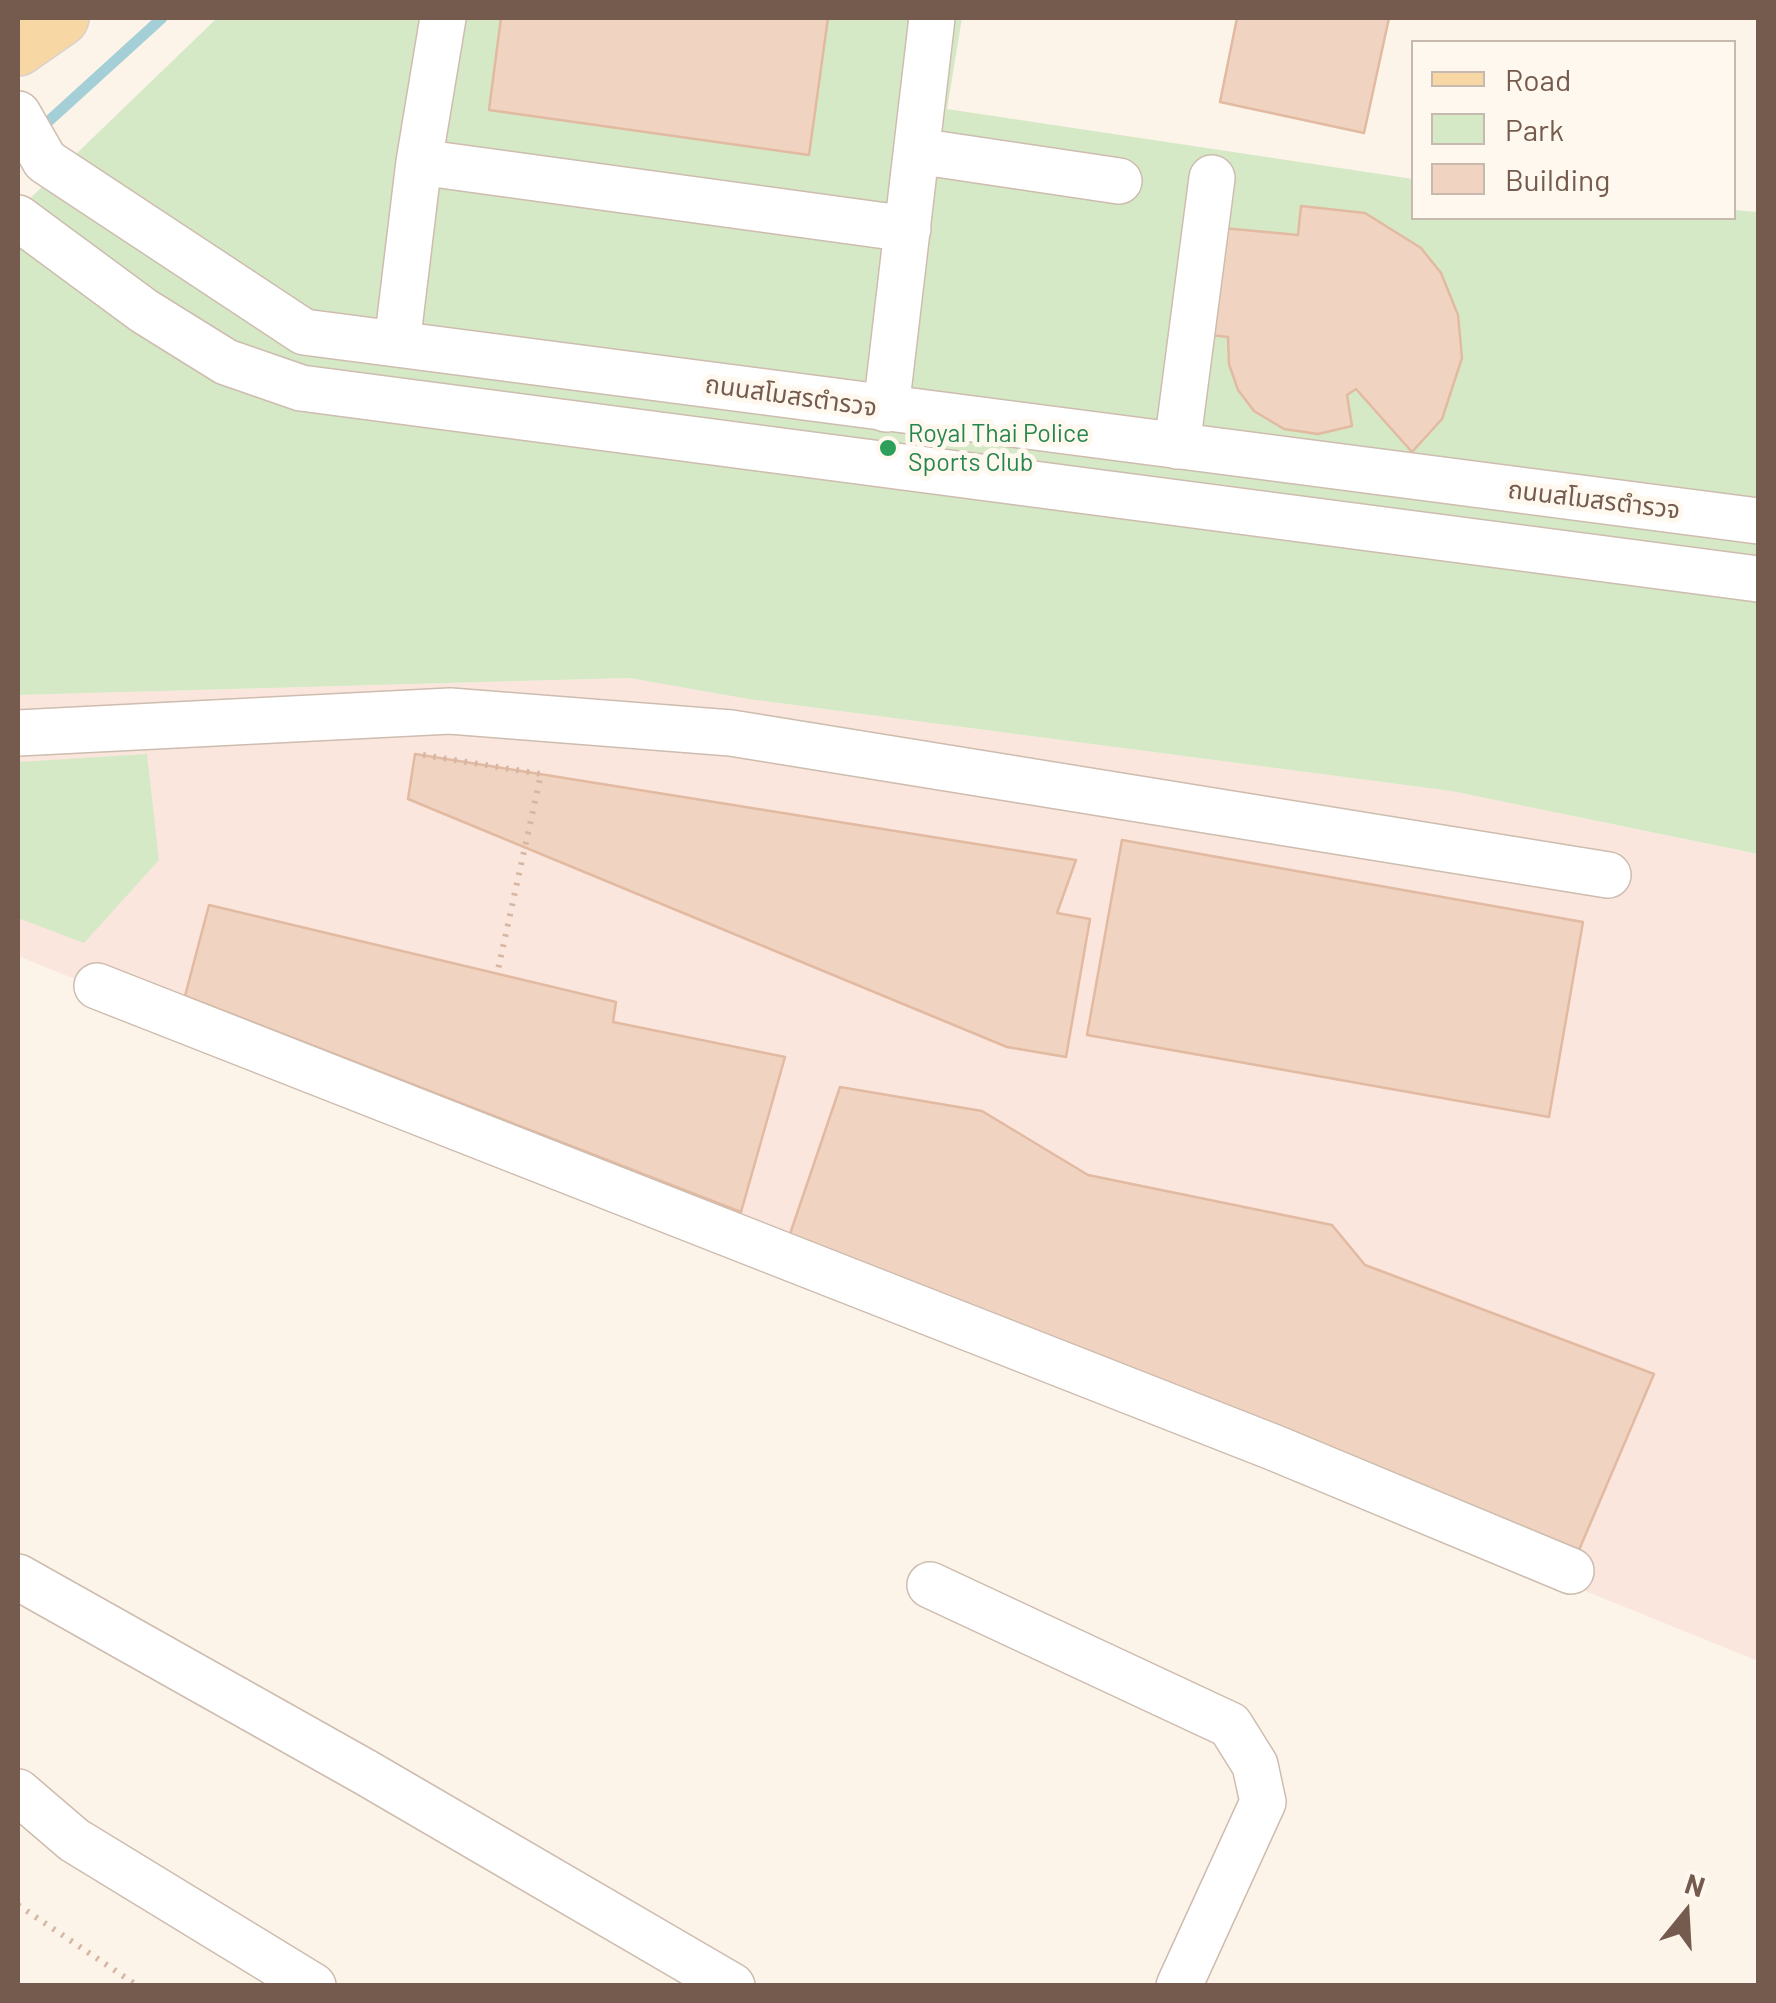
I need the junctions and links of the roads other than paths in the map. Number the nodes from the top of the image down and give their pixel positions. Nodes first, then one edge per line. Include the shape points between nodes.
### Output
1 (61, 18) edge
2 (443, 18) edge
3 (932, 18) edge
4 (18, 48) edge
5 (18, 114) edge
6 (917, 151) junction
7 (420, 162) junction
8 (1212, 178) dead end
9 (1119, 181) dead end
10 (18, 218) edge
11 (908, 228) junction
12 (397, 344) junction
13 (442, 349) junction
14 (438, 406) junction
15 (886, 408) junction
16 (1177, 446) junction
17 (1758, 521) edge
18 (1758, 579) edge
19 (18, 733) edge
20 (1608, 875) dead end
21 (97, 986) dead end
22 (1571, 1571) dead end
23 (18, 1577) edge
24 (930, 1584) dead end
25 (18, 1792) edge
26 (313, 1986) edge
27 (732, 1986) edge
28 (1179, 1986) edge

1 - 4 main road
2 - 7 street
3 - 6 street
5 - 12 street, ถนนสโมสรตำรวจ via 45,161 304,332
6 - 9 street
6 - 11 street
7 - 11 street
7 - 12 street
8 - 16 street
10 - 14 street via 226,362 300,388
11 - 15 street
12 - 13 street, ถนนสโมสรตำรวจ
13 - 14 street
13 - 15 street, ถนนสโมสรตำรวจ
14 - 18 street
15 - 16 street, ถนนสโมสรตำรวจ
16 - 17 street, ถนนสโมสรตำรวจ
19 - 20 street via 450,712 731,733
21 - 22 street via 1276,1448
23 - 27 street
24 - 28 street via 1230,1725 1256,1765 1263,1802
25 - 26 street via 74,1840

